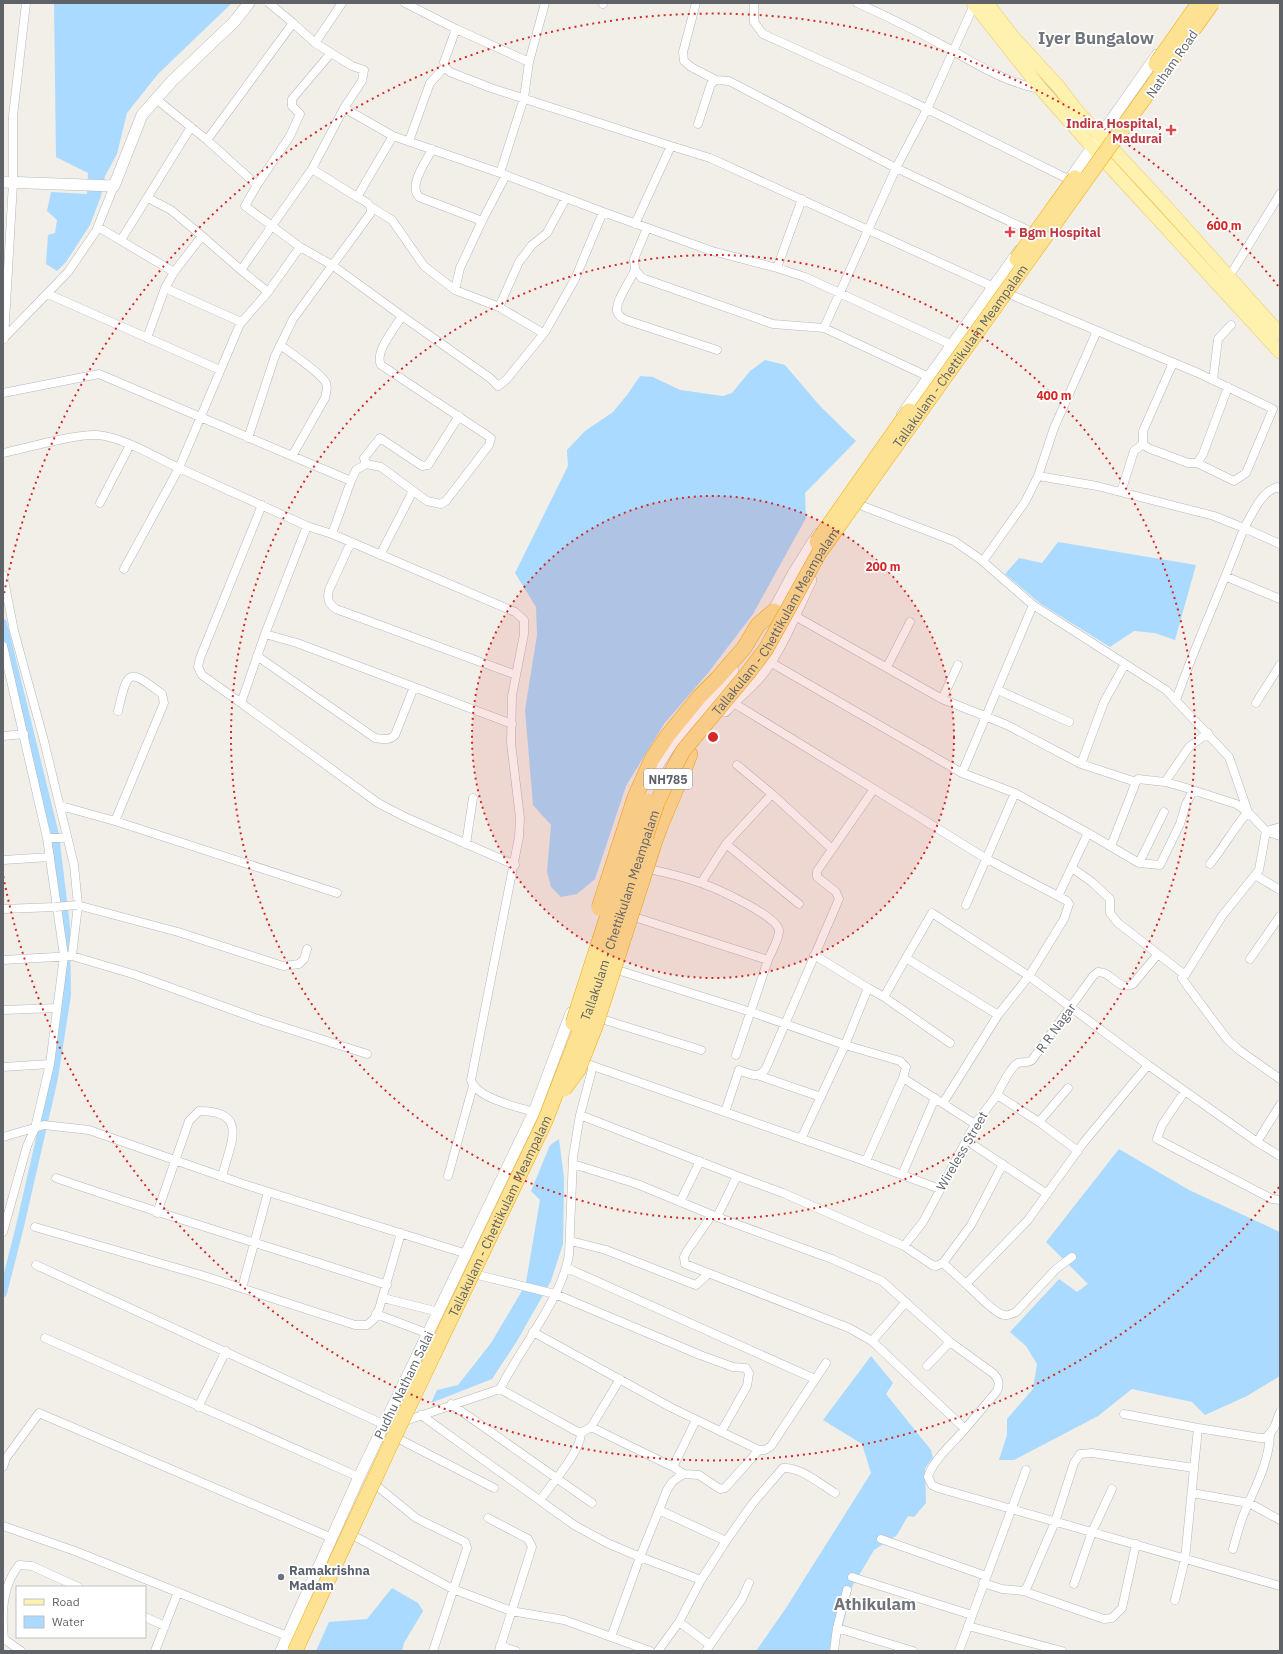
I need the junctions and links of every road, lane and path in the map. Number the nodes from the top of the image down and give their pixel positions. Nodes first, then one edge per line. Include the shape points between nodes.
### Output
1 (26, 3) edge
2 (249, 3) edge
3 (269, 3) edge
4 (342, 3) edge
5 (405, 3) edge
6 (545, 3) edge
7 (696, 3) edge
8 (754, 3) edge
9 (987, 3) edge
10 (1195, 3) edge
11 (1199, 3) edge
12 (1212, 3) edge
13 (1217, 3) edge
14 (863, 4) edge
15 (973, 4) edge
16 (423, 7) edge
17 (293, 23) junction
18 (456, 29) junction
19 (315, 43) junction
20 (952, 51) junction
21 (331, 53) junction
22 (529, 62) junction
23 (445, 67) junction
24 (716, 80) junction
25 (1041, 89) junction
26 (524, 98) junction
27 (156, 99) junction
28 (344, 108) junction
29 (927, 109) junction
30 (698, 124) dead end
31 (191, 127) junction
32 (393, 136) junction
33 (1101, 137) junction
34 (207, 140) junction
35 (409, 142) junction
36 (670, 146) junction
37 (1093, 148) junction
38 (432, 149) junction
39 (1113, 150) junction
40 (1105, 162) junction
41 (312, 168) junction
42 (896, 168) junction
43 (503, 174) junction
44 (1070, 180) junction
45 (8, 183) edge
46 (257, 185) junction
47 (114, 186) junction
48 (1280, 194) edge
49 (357, 197) junction
50 (148, 198) junction
51 (566, 198) junction
52 (802, 199) junction
53 (371, 208) junction
54 (603, 212) junction
55 (482, 221) junction
56 (635, 224) junction
57 (98, 226) junction
58 (270, 226) junction
59 (647, 228) junction
60 (868, 230) junction
61 (1032, 232) junction
62 (202, 236) junction
63 (121, 240) junction
64 (300, 247) junction
65 (332, 265) junction
66 (777, 268) junction
67 (241, 270) junction
68 (635, 270) junction
69 (174, 272) junction
70 (1229, 277) junction
71 (994, 286) junction
72 (165, 288) junction
73 (455, 290) junction
74 (268, 292) junction
75 (840, 292) junction
76 (48, 294) junction
77 (1009, 294) junction
78 (499, 307) junction
79 (402, 316) junction
80 (241, 322) junction
81 (1231, 325) dead end
82 (824, 328) junction
83 (1097, 331) junction
84 (543, 334) junction
85 (1280, 334) edge
86 (147, 338) junction
87 (4, 339) edge
88 (280, 345) junction
89 (952, 345) junction
90 (717, 350) dead end
91 (1280, 352) edge
92 (1173, 362) junction
93 (220, 370) junction
94 (929, 377) junction
95 (1213, 380) junction
96 (1228, 387) junction
97 (3, 393) edge
98 (459, 416) junction
99 (200, 418) junction
100 (248, 438) junction
101 (1143, 444) junction
102 (130, 445) junction
103 (3, 453) edge
104 (292, 456) junction
105 (1197, 463) junction
106 (366, 464) junction
107 (179, 468) junction
108 (1038, 476) junction
109 (351, 481) junction
110 (1280, 489) edge
111 (413, 491) junction
112 (1121, 492) junction
113 (843, 498) junction
114 (100, 503) dead end
115 (859, 504) junction
116 (262, 505) junction
117 (825, 523) joint
118 (307, 526) junction
119 (1244, 528) junction
120 (332, 534) junction
121 (351, 542) junction
122 (1280, 544) edge
123 (380, 555) junction
124 (983, 561) junction
125 (124, 569) dead end
126 (3, 575) edge
127 (1226, 577) junction
128 (1280, 599) edge
129 (1033, 605) junction
130 (774, 611) junction
131 (795, 616) junction
132 (910, 622) dead end
133 (265, 634) junction
134 (3, 646) edge
135 (257, 656) junction
136 (770, 662) junction
137 (1125, 664) junction
138 (958, 665) dead end
139 (1280, 665) edge
140 (887, 667) junction
141 (516, 675) junction
142 (414, 687) junction
143 (998, 690) junction
144 (942, 699) junction
145 (1176, 700) junction
146 (735, 701) junction
147 (240, 703) junction
148 (1256, 703) dead end
149 (118, 711) dead end
150 (986, 717) junction
151 (1069, 722) dead end
152 (512, 724) junction
153 (1208, 733) junction
154 (24, 734) junction
155 (3, 736) edge
156 (690, 754) junction
157 (1081, 764) junction
158 (737, 765) dead end
159 (962, 772) junction
160 (1136, 782) junction
161 (1165, 782) junction
162 (874, 789) junction
163 (1193, 791) junction
164 (1015, 793) junction
165 (772, 794) junction
166 (474, 798) dead end
167 (61, 806) junction
168 (1164, 812) dead end
169 (1248, 812) junction
170 (115, 821) junction
171 (1280, 828) edge
172 (1266, 831) junction
173 (1088, 833) junction
174 (1280, 836) edge
175 (50, 838) junction
176 (62, 838) dead end
177 (466, 844) junction
178 (726, 844) junction
179 (1111, 846) junction
180 (832, 849) junction
181 (50, 857) junction
182 (985, 858) junction
183 (3, 860) edge
184 (1139, 864) junction
185 (1210, 864) dead end
186 (515, 865) junction
187 (642, 867) junction
188 (1072, 868) junction
189 (1255, 875) junction
190 (701, 883) junction
191 (1280, 890) edge
192 (337, 894) dead end
193 (1058, 896) junction
194 (77, 904) junction
195 (798, 904) dead end
196 (966, 905) dead end
197 (3, 909) edge
198 (627, 915) junction
199 (1280, 916) edge
200 (601, 937) junction
201 (308, 949) dead end
202 (1158, 954) junction
203 (814, 955) junction
204 (68, 956) junction
205 (906, 958) junction
206 (1250, 959) dead end
207 (3, 960) edge
208 (768, 960) junction
209 (610, 968) junction
210 (1186, 975) junction
211 (1029, 976) junction
212 (868, 988) junction
213 (884, 996) junction
214 (58, 1008) junction
215 (1071, 1009) junction
216 (3, 1010) edge
217 (751, 1012) junction
218 (998, 1015) junction
219 (594, 1017) junction
220 (785, 1023) junction
221 (950, 1043) dead end
222 (845, 1045) junction
223 (701, 1050) dead end
224 (367, 1054) dead end
225 (736, 1055) dead end
226 (577, 1060) junction
227 (50, 1064) junction
228 (1148, 1065) junction
229 (593, 1066) junction
230 (3, 1067) edge
231 (760, 1076) junction
232 (1279, 1076) edge
233 (903, 1078) junction
234 (473, 1086) junction
235 (1068, 1088) dead end
236 (1185, 1091) junction
237 (997, 1095) junction
238 (821, 1097) junction
239 (935, 1098) junction
240 (943, 1103) junction
241 (1280, 1105) edge
242 (551, 1106) junction
243 (534, 1112) junction
244 (725, 1112) junction
245 (580, 1115) junction
246 (1039, 1122) junction
247 (975, 1124) junction
248 (35, 1128) junction
249 (3, 1137) edge
250 (801, 1139) junction
251 (966, 1140) junction
252 (1257, 1142) junction
253 (1078, 1151) junction
254 (1280, 1156) edge
255 (176, 1161) junction
256 (700, 1161) junction
257 (866, 1161) junction
258 (573, 1164) junction
259 (1003, 1164) junction
260 (902, 1175) junction
261 (222, 1176) junction
262 (448, 1176) dead end
263 (737, 1176) junction
264 (56, 1178) dead end
265 (940, 1189) junction
266 (268, 1192) junction
267 (1047, 1194) junction
268 (1280, 1200) edge
269 (680, 1202) junction
270 (157, 1213) junction
271 (714, 1216) junction
272 (35, 1227) dead end
273 (3, 1232) edge
274 (401, 1233) junction
275 (571, 1241) junction
276 (256, 1242) junction
277 (904, 1246) junction
278 (467, 1254) junction
279 (1072, 1257) dead end
280 (943, 1263) junction
281 (36, 1265) dead end
282 (567, 1268) junction
283 (708, 1274) junction
284 (478, 1275) junction
285 (966, 1284) junction
286 (387, 1285) junction
287 (242, 1288) junction
288 (555, 1294) junction
289 (383, 1298) junction
290 (906, 1302) junction
291 (439, 1312) junction
292 (376, 1314) junction
293 (533, 1332) junction
294 (429, 1334) junction
295 (45, 1338) dead end
296 (872, 1341) junction
297 (950, 1342) junction
298 (226, 1351) junction
299 (826, 1363) dead end
300 (927, 1366) dead end
301 (620, 1379) junction
302 (815, 1379) junction
303 (500, 1389) junction
304 (451, 1404) junction
305 (198, 1407) junction
306 (1280, 1412) edge
307 (1124, 1414) dead end
308 (421, 1415) junction
309 (408, 1420) junction
310 (696, 1420) junction
311 (384, 1425) junction
312 (591, 1427) junction
313 (1198, 1428) junction
314 (965, 1429) junction
315 (581, 1432) junction
316 (721, 1432) junction
317 (1270, 1434) junction
318 (399, 1439) junction
319 (759, 1450) junction
320 (3, 1467) edge
321 (673, 1467) junction
322 (1194, 1468) junction
323 (1026, 1470) dead end
324 (684, 1474) junction
325 (359, 1477) junction
326 (556, 1477) junction
327 (377, 1486) junction
328 (494, 1488) dead end
329 (1112, 1489) dead end
330 (835, 1493) dead end
331 (1192, 1493) junction
332 (541, 1499) junction
333 (592, 1503) dead end
334 (1249, 1503) junction
335 (659, 1510) junction
336 (1012, 1510) junction
337 (488, 1518) dead end
338 (1280, 1520) edge
339 (1055, 1522) junction
340 (3, 1526) edge
341 (1092, 1532) junction
342 (354, 1536) junction
343 (332, 1538) junction
344 (881, 1539) dead end
345 (726, 1541) junction
346 (1136, 1544) junction
347 (1233, 1549) dead end
348 (640, 1557) junction
349 (1185, 1559) junction
350 (852, 1577) dead end
351 (985, 1579) junction
352 (701, 1580) junction
353 (749, 1584) dead end
354 (1074, 1584) dead end
355 (76, 1586) edge
356 (1280, 1586) edge
357 (453, 1589) junction
358 (847, 1590) dead end
359 (1023, 1591) junction
360 (178, 1592) junction
361 (1175, 1600) dead end
362 (511, 1610) junction
363 (972, 1615) junction
364 (146, 1617) edge
365 (679, 1622) junction
366 (165, 1626) junction
367 (968, 1626) junction
368 (837, 1628) junction
369 (287, 1636) junction
370 (611, 1637) junction
371 (499, 1648) edge
372 (708, 1648) edge
373 (21, 1651) edge
374 (155, 1651) edge
375 (280, 1651) edge
376 (286, 1651) edge
377 (295, 1651) edge
378 (301, 1651) edge
379 (433, 1651) edge
380 (516, 1651) edge
381 (650, 1651) edge
382 (658, 1651) edge
383 (834, 1651) edge
384 (913, 1651) edge
385 (959, 1651) edge
386 (1062, 1651) edge

1 - 45 street
2 - 27 main road via 234,22
3 - 17 street
4 - 19 street
5 - 16 street
6 - 22 street
7 - 24 street via 683,52 684,61
8 - 29 street via 754,22 763,34
9 - 33 main road via 1013,37
10 - 33 main road, Natham Road
11 - 200 highway, Tallakulam - Chettikulam Meampalam / NH785, bridge via 827,525 753,655 672,751 636,831
12 - 242 highway, Tallakulam - Chettikulam Meampalam / NH785, bridge via 820,553 766,649 682,751 657,803 590,1004
13 - 39 main road, Natham Road
14 - 20 street
15 - 20 street
15 - 25 main road
16 - 18 street
17 - 19 street
17 - 34 street
18 - 22 street
18 - 23 street via 446,54
19 - 21 street
20 - 25 street via 1013,82
20 - 29 street
21 - 28 street via 364,70 362,81
21 - 46 street via 292,99 292,106 300,114 290,136
22 - 26 street
23 - 26 street via 458,76
23 - 35 street via 430,83
24 - 30 street via 708,90
24 - 42 street via 729,80
25 - 37 main road
26 - 36 street
26 - 43 street
27 - 31 street
27 - 47 main road via 142,115
28 - 32 street
28 - 41 street
29 - 42 street
29 - 44 street
31 - 34 street
31 - 50 street
32 - 35 street
32 - 49 street
33 - 37 main road, Natham Road
33 - 39 main road
34 - 46 street
35 - 38 street
36 - 52 street via 710,158
36 - 56 street
37 - 40 main road
37 - 44 main road, Natham Road
38 - 43 street
38 - 55 street via 415,184 415,192 419,197
39 - 40 main road, Natham Road
39 - 70 main road
40 - 77 main road, Natham Road
40 - 91 main road
41 - 49 street
41 - 58 street
42 - 60 street
42 - 61 street
43 - 51 street
43 - 55 street
44 - 61 main road, Natham Road
45 - 47 main road
45 - 87 street
46 - 58 street via 245,206
47 - 57 street
48 - 70 street
49 - 53 street
50 - 62 street via 171,210
50 - 63 street
51 - 54 street
51 - 78 street via 547,233 532,245 519,262
52 - 60 street
52 - 66 street
53 - 65 street via 370,214
53 - 73 street via 392,220 424,266
54 - 56 street
54 - 84 street via 575,279
55 - 73 street via 460,268
56 - 59 street
57 - 63 street
57 - 76 street via 68,272
58 - 64 street
58 - 67 street
59 - 66 street via 712,251
59 - 68 street via 634,260
60 - 71 street
60 - 75 street
61 - 71 main road, Natham Road
62 - 67 street
62 - 69 street
63 - 69 street
64 - 65 street
64 - 74 street
65 - 79 street
65 - 88 street via 293,319
66 - 75 street
67 - 74 street
68 - 82 street via 642,278 773,324
68 - 90 street via 618,304 619,316
69 - 72 street
70 - 85 main road
71 - 77 street
71 - 89 main road, Natham Road
72 - 80 street
72 - 86 street
73 - 78 street
74 - 80 street
75 - 82 street
75 - 89 street
76 - 86 street
76 - 87 street
77 - 83 street
77 - 115 main road, Natham Road
78 - 84 street
79 - 84 street via 498,386 506,380
79 - 98 street via 378,355 381,365
80 - 93 street
81 - 95 street via 1218,339
82 - 94 street
83 - 92 street
83 - 108 street via 1054,428
86 - 93 street
88 - 100 street
88 - 104 street via 321,377 327,390
89 - 94 main road, Natham Road
92 - 95 street
92 - 101 street via 1143,431
93 - 99 street
94 - 113 main road, Natham Road
95 - 96 street
96 - 105 street via 1203,454
96 - 105 street via 1273,409 1246,473 1234,481
97 - 99 street via 99,374
98 - 106 street via 428,465 422,466 380,438 364,458
98 - 111 street via 491,438 489,445 446,501 441,504 427,501
99 - 100 street
99 - 107 street
100 - 104 street
101 - 105 street via 1188,463
101 - 112 street via 1134,451
102 - 103 street via 97,435 81,436
102 - 107 street
102 - 114 street
104 - 109 street
106 - 109 street via 356,470
106 - 111 street via 381,467
107 - 116 street
107 - 125 street
108 - 112 street via 1075,481
108 - 124 street via 1018,513
109 - 120 street
110 - 119 street via 1272,489 1263,497
111 - 123 street
112 - 119 street via 1214,516
113 - 115 street
113 - 117 main road, Natham Road
115 - 124 street via 954,541
115 - 131 main road, Natham Road via 829,548
116 - 118 street
116 - 147 street via 198,667 202,675
117 - 130 main road, Pudhu Natham Salai via 793,574
118 - 120 street
118 - 133 street
119 - 122 street
119 - 127 street
120 - 121 street
121 - 123 street
121 - 141 street via 329,590 330,605
123 - 141 street via 520,615 525,625
124 - 129 street
126 - 167 street via 14,631
127 - 128 street
127 - 145 street
129 - 137 street
129 - 143 street
130 - 200 highway, bridge via 758,625 744,648 699,697 652,759 636,797 599,908
130 - 243 main road, Pudhu Natham Salai via 750,650 672,743 655,769 630,827 590,959
131 - 136 main road, Natham Road
131 - 140 street
132 - 140 street
133 - 135 street
133 - 142 street via 297,643
134 - 154 street
135 - 142 street via 375,738 386,740 395,735
135 - 147 street
136 - 146 main road, Natham Road
136 - 159 street
137 - 145 street via 1166,690
137 - 157 street via 1104,702
138 - 144 street
139 - 148 street
140 - 144 street
141 - 152 street via 512,696
142 - 152 street
143 - 150 street
143 - 151 street
144 - 150 street
145 - 153 street
146 - 156 main road, Pudhu Natham Salai
146 - 162 street
147 - 177 street via 378,803
149 - 170 street via 124,683 128,678 140,677 164,697 164,703
150 - 157 street via 1007,725
150 - 159 street
152 - 186 street via 511,743 520,818
153 - 161 street via 1189,746
153 - 169 street via 1229,757
154 - 155 street
154 - 175 street
156 - 187 main road, Pudhu Natham Salai via 658,818
156 - 242 highway, bridge via 662,818 595,1027 578,1070
157 - 160 street
158 - 165 street
159 - 164 street
160 - 161 street via 1138,779
160 - 179 street
161 - 163 street
162 - 180 street
162 - 182 street
163 - 169 street via 1236,804
163 - 184 street via 1160,865
164 - 173 street
164 - 182 street
165 - 178 street
165 - 180 street
166 - 177 street
167 - 170 street
167 - 194 street via 74,865
168 - 184 street
169 - 172 street
169 - 185 street
170 - 192 street
171 - 172 street
172 - 174 street
172 - 189 street via 1259,870
173 - 179 street
173 - 188 street
175 - 176 street
175 - 181 street
177 - 186 street
178 - 190 street
178 - 195 street
179 - 184 street
180 - 203 street via 820,865 817,877 836,892 839,899
181 - 183 street
181 - 204 street
182 - 193 street
182 - 196 street
186 - 234 street via 472,1069
187 - 190 street
187 - 198 main road, Pudhu Natham Salai
188 - 193 street
188 - 202 street via 1110,899 1110,913 1118,922
189 - 191 street
189 - 210 street via 1222,916
190 - 208 street via 725,893 777,924 779,931
193 - 211 street via 1067,900 1067,911
194 - 197 street, bridge
194 - 201 street via 178,932 283,966 299,964
194 - 204 street
198 - 208 street
198 - 209 main road, Pudhu Natham Salai
199 - 206 street
200 - 376 highway, Tallakulam - Chettikulam Meampalam / NH785, bridge via 569,1036 538,1116 365,1476
202 - 210 street
202 - 215 street, R R Nagar via 1129,986 1121,985 1108,974 1098,972
203 - 212 street
203 - 220 street
204 - 207 street
204 - 214 street
204 - 224 street via 133,974 255,1018
205 - 211 street via 932,913
205 - 213 street
205 - 218 street
208 - 217 street
209 - 217 street
209 - 219 main road, Pudhu Natham Salai
210 - 232 street via 1182,978 1227,1039 1239,1050
211 - 215 street
211 - 218 street
212 - 213 street
212 - 222 street
213 - 221 street
214 - 216 street
214 - 227 street
215 - 228 street
215 - 237 street, R R Nagar via 1032,1060 1027,1064 1020,1063 1014,1066
217 - 220 street
217 - 225 street
218 - 240 street
219 - 223 street
219 - 226 main road, Pudhu Natham Salai
220 - 222 street
220 - 231 street via 766,1068
222 - 233 street via 900,1061 906,1067
222 - 238 street
226 - 229 street
226 - 284 main road, Pudhu Natham Salai
227 - 230 street
227 - 248 street
228 - 236 street
228 - 253 street
229 - 244 street
229 - 245 street
231 - 238 street
231 - 244 street via 739,1070
233 - 239 street
233 - 257 street
234 - 243 street via 492,1098
234 - 262 street
235 - 246 street
236 - 252 street
236 - 268 street via 1162,1125 1157,1139 1272,1199
237 - 246 street
237 - 247 street, Wireless Street
238 - 250 street
239 - 240 street
239 - 260 street
240 - 247 street
241 - 252 street
242 - 377 highway, Tallakulam - Chettikulam Meampalam / NH785, bridge
243 - 278 main road, Pudhu Natham Salai
244 - 250 street
245 - 256 street
245 - 258 street
246 - 253 street
247 - 251 street, Wireless Street
248 - 249 street
248 - 255 street via 44,1125 89,1130
248 - 273 street via 27,1146
250 - 257 street
251 - 259 street
251 - 265 street, Wireless Street
252 - 254 street
253 - 267 street
255 - 261 street
255 - 261 street via 189,1121 194,1114 199,1111 219,1113 227,1117 233,1130
255 - 270 street
256 - 263 street
256 - 269 street
257 - 260 street
258 - 269 street via 637,1184
258 - 275 street
259 - 267 street
259 - 280 street via 970,1225
260 - 265 street
261 - 266 street
263 - 271 street
263 - 277 street via 783,1193
264 - 270 street
265 - 277 street, Wireless Street via 923,1222
266 - 274 street
266 - 276 street
267 - 285 street via 1028,1220
269 - 271 street
270 - 276 street
271 - 283 street via 684,1256 685,1264
271 - 290 street via 872,1276 889,1286
272 - 287 street
274 - 278 street
274 - 286 street
275 - 282 street
275 - 283 street via 606,1250 696,1285
276 - 286 street
276 - 287 street
277 - 280 street via 932,1265
278 - 291 main road, Pudhu Natham Salai
279 - 285 street via 1056,1269 1016,1312 1010,1315 996,1311
280 - 285 street
281 - 298 street
282 - 288 street
282 - 302 street
283 - 296 street via 824,1317
284 - 288 street
284 - 309 main road, Pudhu Natham Salai
286 - 289 street
287 - 292 street via 355,1325 367,1325
288 - 293 street
288 - 316 street via 700,1355 733,1367 746,1368 750,1373 747,1386
289 - 291 street
289 - 292 street
290 - 296 street
290 - 297 street
291 - 294 main road, Pudhu Natham Salai
292 - 294 street
293 - 301 street
293 - 303 street via 512,1363
294 - 311 main road, Pudhu Natham Salai
295 - 305 street
296 - 314 street
297 - 300 street
297 - 314 street via 999,1379 997,1391
298 - 305 street
298 - 311 street
299 - 302 street
301 - 310 street
301 - 312 street
302 - 319 street via 771,1446
303 - 304 street
303 - 315 street via 566,1427
304 - 308 street
304 - 326 street
305 - 325 street
306 - 317 street
307 - 313 street
308 - 309 street
308 - 332 street
309 - 318 main road, Pudhu Natham Salai
310 - 316 street
310 - 321 street
311 - 325 main road, Pudhu Natham Salai
312 - 315 street
312 - 321 street
313 - 317 street via 1260,1438 1266,1438
313 - 322 street
314 - 336 street via 934,1464 929,1473 929,1480 938,1488
315 - 326 street via 576,1450
316 - 319 street
317 - 334 street via 1266,1462
318 - 327 main road, Pudhu Natham Salai
318 - 328 street
319 - 324 street via 723,1490 699,1475
320 - 343 street via 6,1458 39,1413
321 - 324 street
322 - 331 street
322 - 339 street via 1092,1453 1080,1454 1074,1463
323 - 336 street
324 - 335 street via 667,1490
325 - 343 main road, Pudhu Natham Salai
326 - 332 street
326 - 333 street
327 - 342 main road, Pudhu Natham Salai
327 - 357 street via 416,1518 465,1542 467,1548
329 - 341 street
330 - 345 street via 800,1472 783,1468
331 - 334 street
331 - 349 street
332 - 348 street via 574,1525
334 - 338 street
334 - 347 street
335 - 345 street
335 - 348 street
336 - 339 street
336 - 351 street
337 - 362 street via 531,1542 532,1547
339 - 341 street
339 - 359 street via 1032,1578
340 - 360 street via 75,1551
341 - 346 street
341 - 354 street
342 - 357 street
342 - 378 main road, Pudhu Natham Salai
343 - 369 main road, Pudhu Natham Salai
344 - 351 street
345 - 352 street
346 - 349 street
346 - 359 street via 1122,1608 1112,1618 1104,1619
348 - 352 street
348 - 370 street
349 - 356 street
349 - 361 street
350 - 363 street
351 - 359 street via 1002,1589
351 - 363 street
352 - 365 street
353 - 372 street via 742,1599
355 - 373 street via 32,1566 20,1565 13,1573 6,1590 4,1639
357 - 362 street
357 - 379 street
358 - 368 street
360 - 366 street
360 - 369 street
362 - 370 street via 564,1620
362 - 371 street
363 - 367 street
364 - 366 street
365 - 372 street
365 - 382 street
366 - 374 street
367 - 385 street
367 - 386 street
368 - 383 street
368 - 384 street
369 - 375 main road, Pudhu Natham Salai
370 - 381 street
371 - 380 street

